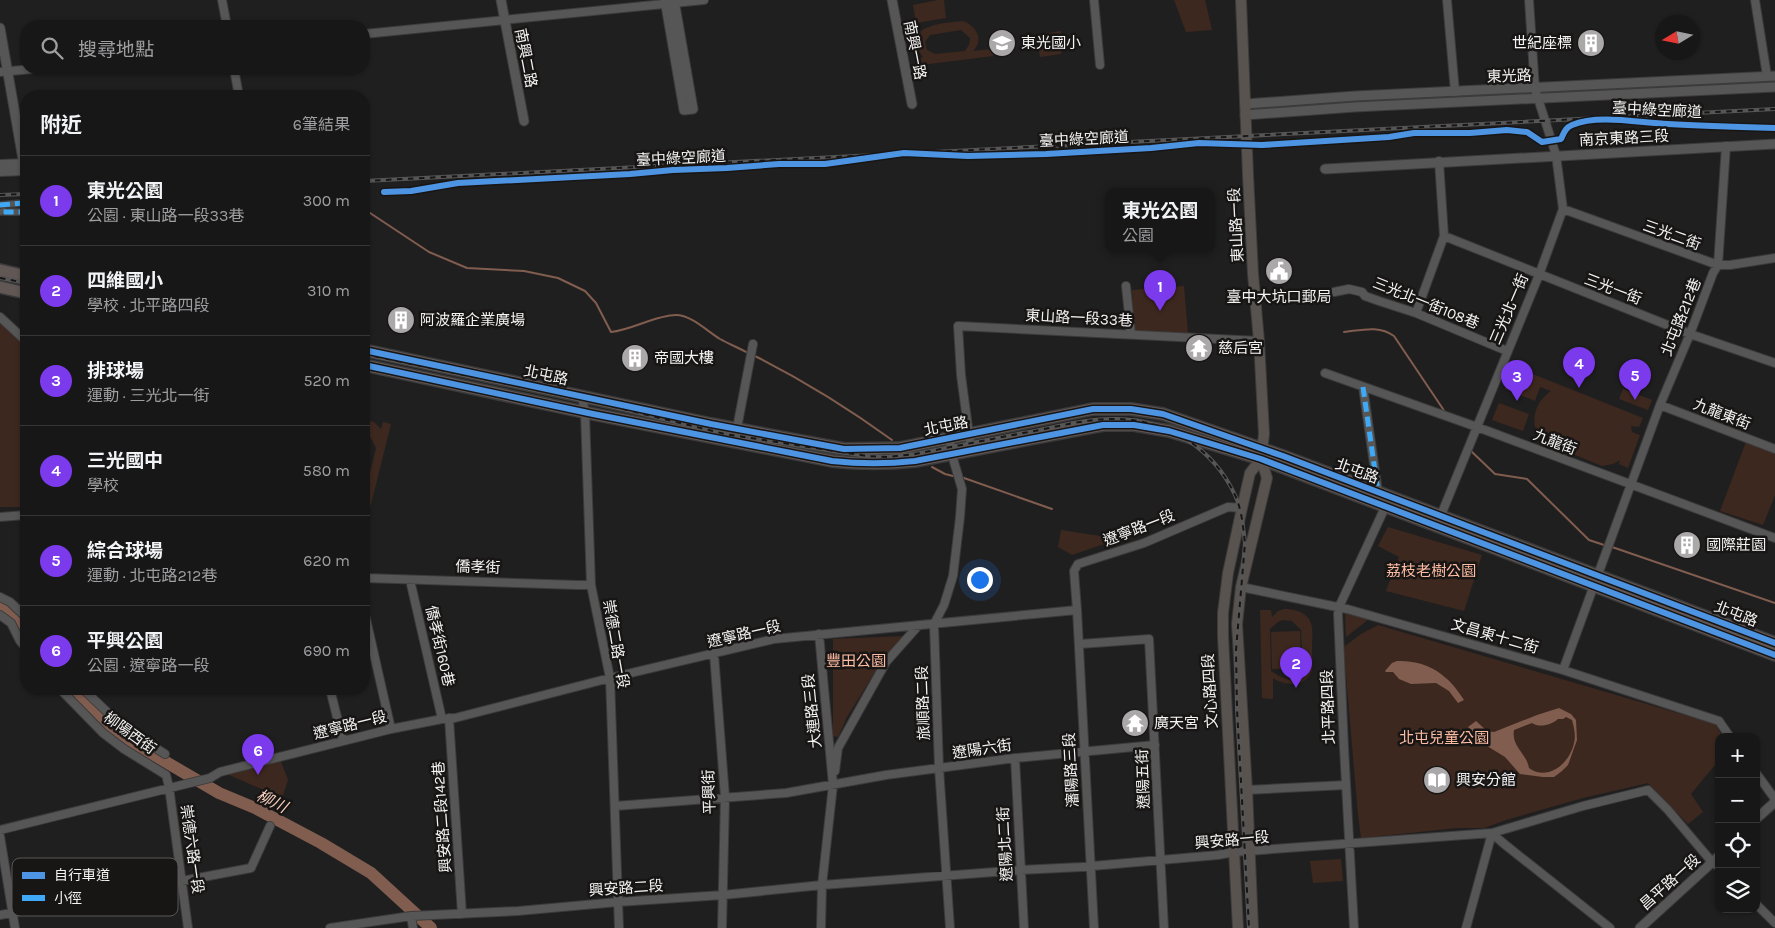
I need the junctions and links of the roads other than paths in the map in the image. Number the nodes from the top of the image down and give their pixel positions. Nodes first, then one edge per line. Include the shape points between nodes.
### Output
1 (222, 0) edge
2 (501, 0) edge
3 (704, 0) edge
4 (892, 0) edge
5 (1094, 0) edge
6 (1241, 0) edge
7 (1447, 0) edge
8 (1529, 0) edge
9 (1755, 0) edge
10 (670, 2) edge
11 (226, 20) edge
12 (504, 20) junction
13 (0, 28) edge
14 (370, 33) edge
15 (1100, 65) dead end
16 (20, 70) edge
17 (4, 72) edge
18 (235, 75) edge
19 (1771, 76) edge
20 (1775, 87) edge
21 (238, 90) edge
22 (1455, 92) junction
23 (1536, 93) junction
24 (912, 104) dead end
25 (1245, 110) junction
26 (524, 120) dead end
27 (20, 144) edge
28 (1775, 144) edge
29 (1726, 146) junction
30 (1556, 155) junction
31 (1439, 161) junction
32 (0, 164) edge
33 (20, 166) edge
34 (20, 168) edge
35 (1325, 169) dead end
36 (0, 172) edge
37 (20, 203) edge
38 (0, 205) edge
39 (1563, 209) junction
40 (1, 212) edge
41 (20, 212) edge
42 (1444, 236) junction
43 (1775, 258) edge
44 (1718, 266) junction
45 (0, 270) edge
46 (20, 275) edge
47 (1538, 275) junction
48 (1126, 286) dead end
49 (0, 287) edge
50 (20, 292) edge
51 (1334, 292) dead end
52 (1416, 313) junction
53 (0, 317) edge
54 (1131, 334) junction
55 (1690, 334) junction
56 (20, 335) edge
57 (1259, 341) junction
58 (752, 346) dead end
59 (370, 351) edge
60 (1507, 351) junction
61 (1775, 364) edge
62 (370, 366) edge
63 (1324, 373) dead end
64 (1363, 387) junction
65 (582, 396) junction
66 (1660, 405) junction
67 (585, 413) junction
68 (1477, 427) junction
69 (737, 428) junction
70 (968, 435) junction
71 (949, 438) junction
72 (1775, 449) edge
73 (971, 450) junction
74 (952, 454) junction
75 (1262, 454) junction
76 (1632, 485) junction
77 (1378, 492) junction
78 (1387, 501) junction
79 (1242, 508) junction
80 (20, 516) edge
81 (0, 517) edge
82 (1439, 521) junction
83 (1775, 538) edge
84 (370, 578) edge
85 (410, 580) junction
86 (1596, 581) junction
87 (591, 584) junction
88 (1241, 587) junction
89 (0, 597) edge
90 (1340, 607) junction
91 (1077, 610) junction
92 (20, 611) edge
93 (0, 615) edge
94 (934, 624) junction
95 (918, 626) junction
96 (819, 634) junction
97 (370, 636) edge
98 (20, 641) edge
99 (1775, 643) edge
100 (1080, 644) junction
101 (714, 654) junction
102 (1775, 655) edge
103 (1563, 670) junction
104 (610, 678) junction
105 (66, 695) edge
106 (89, 695) edge
107 (331, 695) edge
108 (446, 718) junction
109 (391, 729) junction
110 (1727, 733) edge
111 (342, 741) junction
112 (1155, 745) junction
113 (1084, 752) junction
114 (165, 754) dead end
115 (1015, 758) junction
116 (939, 768) junction
117 (166, 775) joint
118 (1760, 778) edge
119 (833, 785) junction
120 (1346, 785) junction
121 (169, 787) junction
122 (1247, 790) junction
123 (725, 797) junction
124 (1775, 800) edge
125 (615, 806) junction
126 (1760, 815) edge
127 (270, 826) dead end
128 (0, 830) edge
129 (1492, 833) junction
130 (0, 836) edge
131 (1349, 843) junction
132 (1234, 852) junction
133 (1249, 852) junction
134 (1160, 859) junction
135 (1715, 860) edge
136 (1715, 864) edge
137 (1091, 867) junction
138 (1020, 870) junction
139 (945, 875) junction
140 (182, 881) junction
141 (178, 882) edge
142 (822, 885) junction
143 (723, 895) junction
144 (618, 902) junction
145 (12, 906) edge
146 (1760, 908) edge
147 (462, 914) junction
148 (415, 916) junction
149 (1775, 923) edge
150 (188, 928) edge
151 (335, 928) edge
152 (413, 928) edge
153 (619, 928) edge
154 (722, 928) edge
155 (821, 928) edge
156 (950, 928) edge
157 (1024, 928) edge
158 (1094, 928) edge
159 (1164, 928) edge
160 (1238, 928) edge
161 (1253, 928) edge
162 (1354, 928) edge
163 (1466, 928) edge
164 (1610, 928) edge
165 (1640, 928) edge

1 - 11 street
2 - 12 street, 南興二路
3 - 10 street
4 - 24 street, 南興一路
5 - 15 street
6 - 25 main road, 東山路一段
7 - 22 street
8 - 23 street, 三光北一街
9 - 19 street
10 - 10 street via 684,110 693,109
10 - 12 street
12 - 14 street
12 - 26 street, 南興二路
13 - 17 street
16 - 17 street
17 - 27 street
18 - 21 street
19 - 23 street, 東光路
20 - 23 street, 東光路
22 - 23 street, 東光路
22 - 25 street, 東光路 via 1321,98
23 - 25 street, 東光路 via 1355,107
23 - 30 street, 三光北一街
25 - 57 main road, 東山路一段
28 - 29 street, 南京東路三段
29 - 30 street, 南京東路三段
29 - 44 street, 北屯路212巷
30 - 31 street, 南京東路三段
30 - 39 street, 三光北一街
31 - 35 street, 南京東路三段
31 - 42 street
32 - 33 street
34 - 36 street
37 - 38 street
39 - 44 street, 三光二街
39 - 47 street, 三光北一街
40 - 41 street
42 - 47 street, 三光一街
42 - 52 street
43 - 44 street, 三光二街
44 - 55 street, 北屯路212巷
45 - 46 main road
47 - 55 street, 三光一街
47 - 60 street, 三光北一街
48 - 54 street
49 - 50 main road
51 - 52 street, 三光北一街108巷 via 1349,289 1362,292 1380,302
52 - 60 street, 三光北一街108巷
53 - 56 street
54 - 57 street, 東山路一段33巷
54 - 70 street, 東山路一段33巷 via 958,326
55 - 61 street, 三光一街
55 - 66 street, 北屯路212巷
57 - 75 main road, 東山路一段
58 - 69 street
59 - 65 main road, 北屯路
60 - 68 street, 三光北一街
62 - 67 main road, 北屯路
63 - 64 street, 九龍街
64 - 68 street, 九龍街
64 - 77 street
65 - 67 street, 崇德二路一段
65 - 69 main road, 北屯路
66 - 72 street, 九龍東街
66 - 76 street, 北屯路212巷
67 - 74 main road, 北屯路 via 832,461 872,464
67 - 87 street, 崇德二路一段
68 - 76 street, 九龍街
68 - 82 street, 三光北一街
69 - 71 main road, 北屯路 via 844,449 900,448
70 - 71 main road, 北屯路
70 - 73 street
70 - 75 main road, 北屯路 via 1093,409 1124,408 1171,416
71 - 74 street
73 - 74 main road, 北屯路
73 - 75 main road, 北屯路 via 1103,424 1122,424 1169,431
74 - 94 street, 旅順路二段 via 962,489 953,576
75 - 77 main road, 北屯路
75 - 78 main road, 北屯路
75 - 79 main road, 文心路四段 via 1250,473
75 - 88 main road, 文心路四段 via 1267,478
76 - 83 street, 九龍街
76 - 86 street, 北屯路212巷
77 - 78 main road, 北屯路
78 - 82 main road, 北屯路
78 - 90 street, 北平路四段
79 - 91 street, 遼寧路一段 via 1228,507 1144,543 1078,564 1074,571
79 - 132 main road, 文心路四段 via 1228,573 1222,636
80 - 81 street
82 - 86 main road, 北屯路
84 - 85 street, 僑孝街
85 - 87 street, 僑孝街
85 - 108 street, 僑孝街160巷
86 - 99 main road, 北屯路
86 - 102 main road, 北屯路
86 - 103 street, 北屯路212巷
87 - 104 street, 崇德二路一段
88 - 90 street, 文昌東十二街
88 - 122 main road, 文心路四段 via 1238,634
89 - 92 street
90 - 103 street, 文昌東十二街
90 - 120 street, 北平路四段
91 - 94 street, 遼寧路一段
91 - 100 street, 瀋陽路三段
93 - 98 street via 11,623
94 - 95 street, 遼寧路一段
94 - 116 street, 旅順路二段
95 - 96 street, 遼寧路一段
95 - 119 street, 大連路三段 via 886,662 838,748
96 - 101 street, 遼寧路一段 via 774,639
96 - 119 street, 大連路三段
97 - 109 street
100 - 112 street, 遼陽五街 via 1149,639
100 - 113 street, 瀋陽路三段
101 - 104 street, 遼寧路一段
101 - 123 street, 平興街
103 - 110 street, 文昌東十二街 via 1719,721
104 - 108 street, 遼寧路一段 via 502,707
104 - 125 street, 崇德二路一段
105 - 117 street, 柳陽西街 via 103,733
106 - 114 street via 124,728
107 - 111 street
108 - 109 street, 遼寧路一段
108 - 147 street, 興安路二段142巷
109 - 111 street, 遼寧路一段
111 - 121 street, 遼寧路一段
112 - 113 street, 遼陽六街
112 - 134 street, 遼陽五街
113 - 115 street, 遼陽六街
113 - 137 street, 瀋陽路三段
115 - 116 street, 遼陽六街
115 - 138 street, 遼陽北二街
116 - 119 street, 遼陽六街
116 - 139 street, 旅順路二段
117 - 121 street, 崇德六路一段
118 - 124 street
119 - 123 street, 遼陽六街 via 786,793
119 - 142 street, 大連路三段
120 - 122 street
120 - 131 street, 北平路四段
121 - 128 street
121 - 140 street, 崇德六路一段
122 - 133 main road, 文心路四段
123 - 125 street, 遼陽六街
123 - 143 street, 平興街
124 - 126 street
125 - 144 street, 崇德二路一段
127 - 140 street via 251,868
129 - 131 street, 興安路一段
129 - 135 street, 興安路一段 via 1648,790
129 - 163 street
129 - 164 street
130 - 145 street
131 - 133 street, 興安路一段
131 - 162 street, 北平路四段
132 - 133 street, 興安路一段
132 - 134 street, 興安路一段
132 - 160 main road, 文心路四段
133 - 161 main road, 文心路四段
134 - 137 street, 興安路一段
134 - 159 street, 遼陽五街
136 - 165 street, 昌平路一段
137 - 138 street, 興安路一段
137 - 158 street, 瀋陽路三段
138 - 139 street, 興安路一段
138 - 157 street, 遼陽北二街
139 - 142 street, 興安路一段
139 - 156 street, 旅順路二段
140 - 141 street
140 - 150 street, 崇德六路一段
142 - 143 street, 興安路二段
142 - 155 street, 大連路三段
143 - 144 street, 興安路二段
143 - 154 street, 平興街
144 - 147 street, 興安路二段
144 - 153 street, 崇德二路一段
146 - 149 street
147 - 148 street, 興安路二段
148 - 151 street
148 - 152 street

